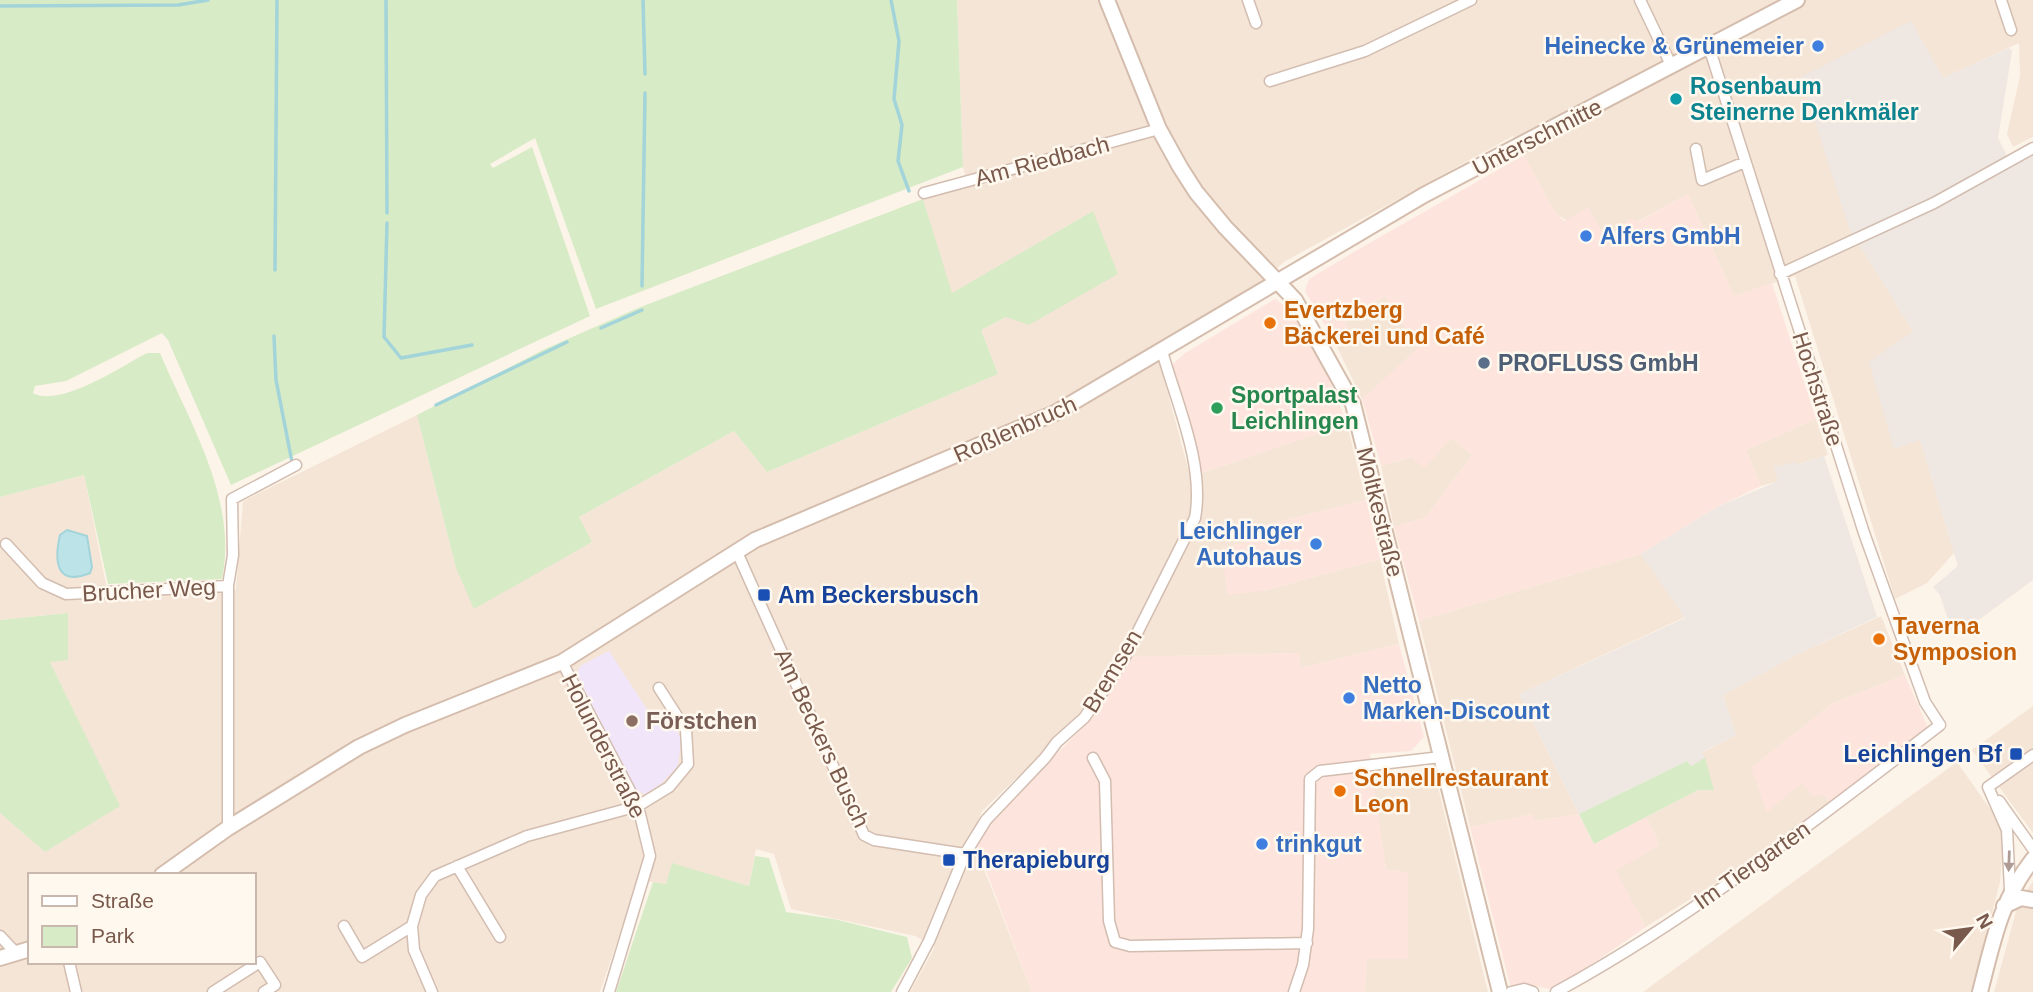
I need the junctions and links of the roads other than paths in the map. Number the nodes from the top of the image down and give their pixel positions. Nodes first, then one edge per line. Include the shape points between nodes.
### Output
1 (1107, 0) edge
2 (1248, 0) edge
3 (1471, 0) edge
4 (1797, 0) edge
5 (2001, 0) edge
6 (1645, 1) edge
7 (1456, 4) edge
8 (1256, 23) dead end
9 (2011, 30) dead end
10 (1709, 47) junction
11 (1672, 67) junction
12 (1270, 81) dead end
13 (1159, 129) junction
14 (2033, 148) edge
15 (1696, 149) dead end
16 (1745, 162) junction
17 (924, 193) dead end
18 (1780, 274) junction
19 (1281, 283) junction
20 (1162, 351) junction
21 (296, 466) dead end
22 (6, 544) dead end
23 (736, 550) junction
24 (228, 586) junction
25 (562, 662) junction
26 (659, 688) dead end
27 (1940, 725) joint
28 (2033, 755) edge
29 (1441, 757) junction
30 (1093, 758) dead end
31 (1988, 787) junction
32 (638, 806) junction
33 (228, 828) junction
34 (2033, 849) edge
35 (965, 854) junction
36 (2033, 859) edge
37 (457, 866) junction
38 (165, 873) edge
39 (2010, 890) junction
40 (2033, 900) edge
41 (2004, 906) junction
42 (344, 926) dead end
43 (412, 926) junction
44 (0, 936) edge
45 (500, 937) dead end
46 (1307, 943) junction
47 (23, 951) edge
48 (0, 958) edge
49 (69, 964) edge
50 (76, 992) edge
51 (214, 992) edge
52 (264, 992) edge
53 (432, 992) edge
54 (609, 992) edge
55 (902, 992) edge
56 (1294, 992) edge
57 (1500, 992) edge
58 (1511, 992) edge
59 (1533, 992) edge
60 (1556, 992) edge
61 (1980, 992) edge

1 - 13 street, Moltkestraße
2 - 8 street
3 - 7 street
4 - 10 street, Unterschmitte
5 - 9 street
6 - 11 street
7 - 12 street via 1364,51
10 - 11 street, Unterschmitte
10 - 16 street, Hochstraße
11 - 19 street, Unterschmitte via 1424,195
13 - 17 street, Am Riedbach
13 - 19 street, Moltkestraße via 1196,192
14 - 18 street via 1934,203
15 - 16 street via 1702,180
16 - 18 street, Hochstraße
18 - 27 street, Hochstraße via 1891,611 1925,702
19 - 20 street, Roßlenbruch
19 - 29 street, Moltkestraße via 1295,299 1353,404
20 - 23 street, Roßlenbruch via 1029,425
20 - 35 street, Bremsen via 1195,474 1195,518 1106,687 1084,718 986,820
21 - 24 street, Brucher Weg via 232,499 233,555
22 - 24 street, Brucher Weg via 42,583 66,594
23 - 25 street
23 - 35 street, Am Beckers Busch via 864,835 874,841
24 - 33 street, Brucher Weg
25 - 32 street, Holunderstraße
25 - 33 street via 359,747
26 - 32 street via 686,730 688,764 669,787
27 - 60 street, Im Tiergarten via 1783,845
28 - 31 street
29 - 46 street via 1313,775 1308,783
29 - 57 street, Moltkestraße
30 - 46 street via 1105,781 1109,921 1115,942 1139,946
31 - 34 street
31 -> 39 street via 2007,830
32 - 37 street via 527,836
32 - 54 street, Holunderstraße via 650,856
33 - 38 street
35 - 55 street, Bremsen
36 - 39 street
37 - 43 street via 435,876 421,895
37 - 45 street
39 - 41 street
40 - 41 street via 2021,898
41 - 61 street
42 - 43 street via 362,957
43 - 53 street via 414,950
44 - 47 street
46 - 56 street
47 - 48 street
49 - 50 street
51 - 52 street via 260,962 275,985
58 - 59 street

